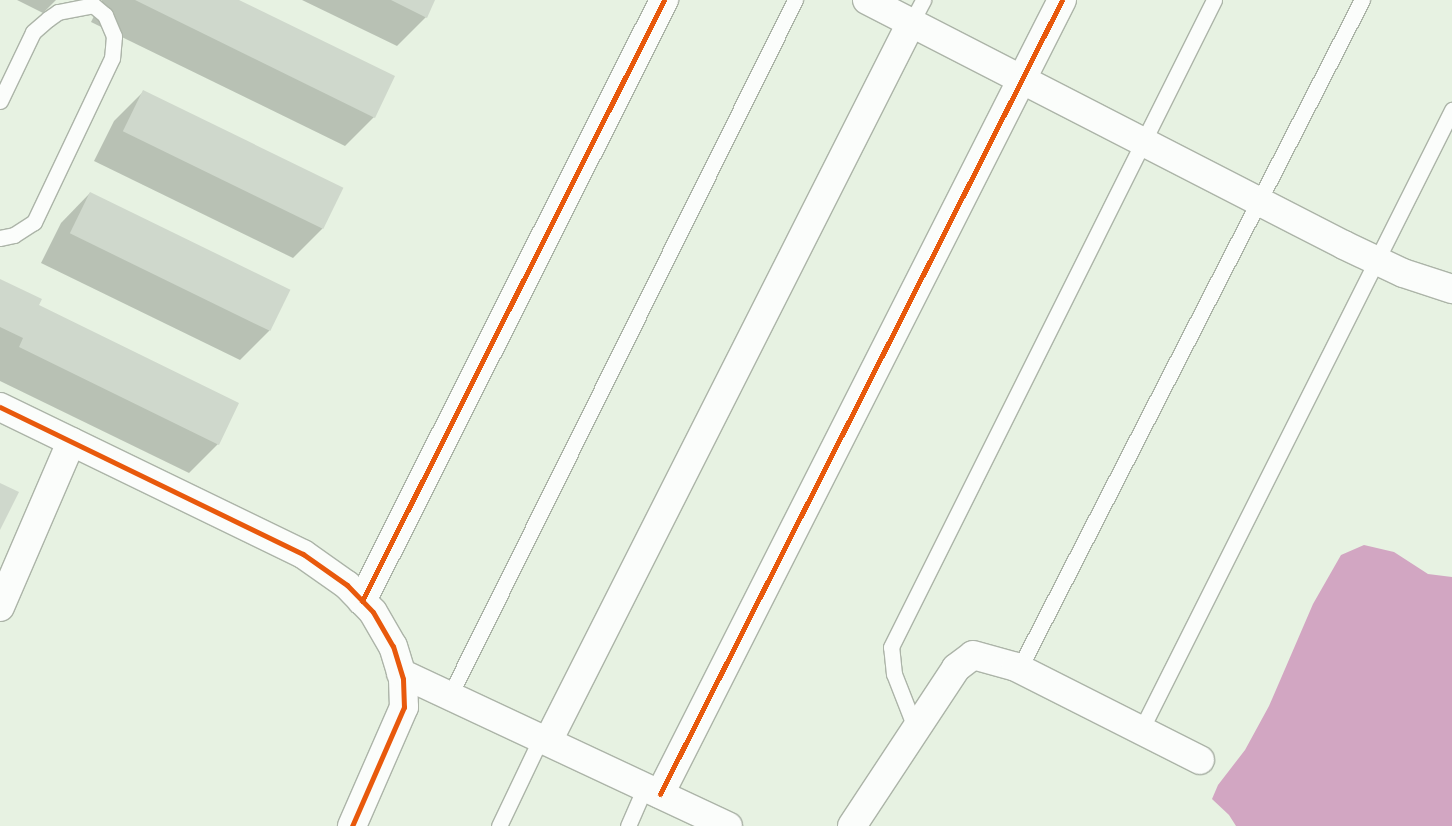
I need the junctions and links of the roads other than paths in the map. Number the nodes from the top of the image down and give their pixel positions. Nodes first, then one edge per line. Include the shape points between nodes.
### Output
1 (664, 0) edge
2 (795, 0) edge
3 (867, 0) edge
4 (1062, 0) edge
5 (1214, 0) edge
6 (1362, 0) edge
7 (94, 2) edge
8 (917, 11) edge
9 (1020, 79) junction
10 (0, 101) edge
11 (1452, 110) edge
12 (1143, 142) junction
13 (1259, 202) junction
14 (0, 238) edge
15 (1376, 260) junction
16 (1452, 289) edge
17 (0, 408) edge
18 (71, 442) junction
19 (362, 601) junction
20 (0, 607) edge
21 (1019, 669) junction
22 (401, 673) junction
23 (450, 696) junction
24 (916, 730) junction
25 (1141, 730) junction
26 (544, 740) junction
27 (1200, 760) dead end
28 (653, 791) junction
29 (352, 826) edge
30 (500, 826) edge
31 (628, 826) edge
32 (728, 826) edge
33 (852, 826) edge

1 - 19 street
2 - 23 lane
3 - 8 street
4 - 9 street
5 - 12 lane
6 - 13 lane
7 - 10 lane via 58,12 33,32
7 - 14 lane via 111,24 114,36 112,58 34,222 14,235
8 - 9 street
8 - 26 street
9 - 12 street
9 - 28 street
11 - 15 lane
12 - 13 street
12 - 24 lane via 891,647 894,674
13 - 15 street
13 - 21 lane
15 - 16 street
15 - 25 lane
17 - 18 street
18 - 19 street via 303,554 347,585
18 - 20 street
19 - 22 street via 373,612 393,646
21 - 24 street via 973,655 956,668
21 - 25 street
22 - 23 street
22 - 29 street via 404,707
23 - 26 street
24 - 33 street
25 - 27 street
26 - 28 street
26 - 30 lane
28 - 31 lane
28 - 32 street

